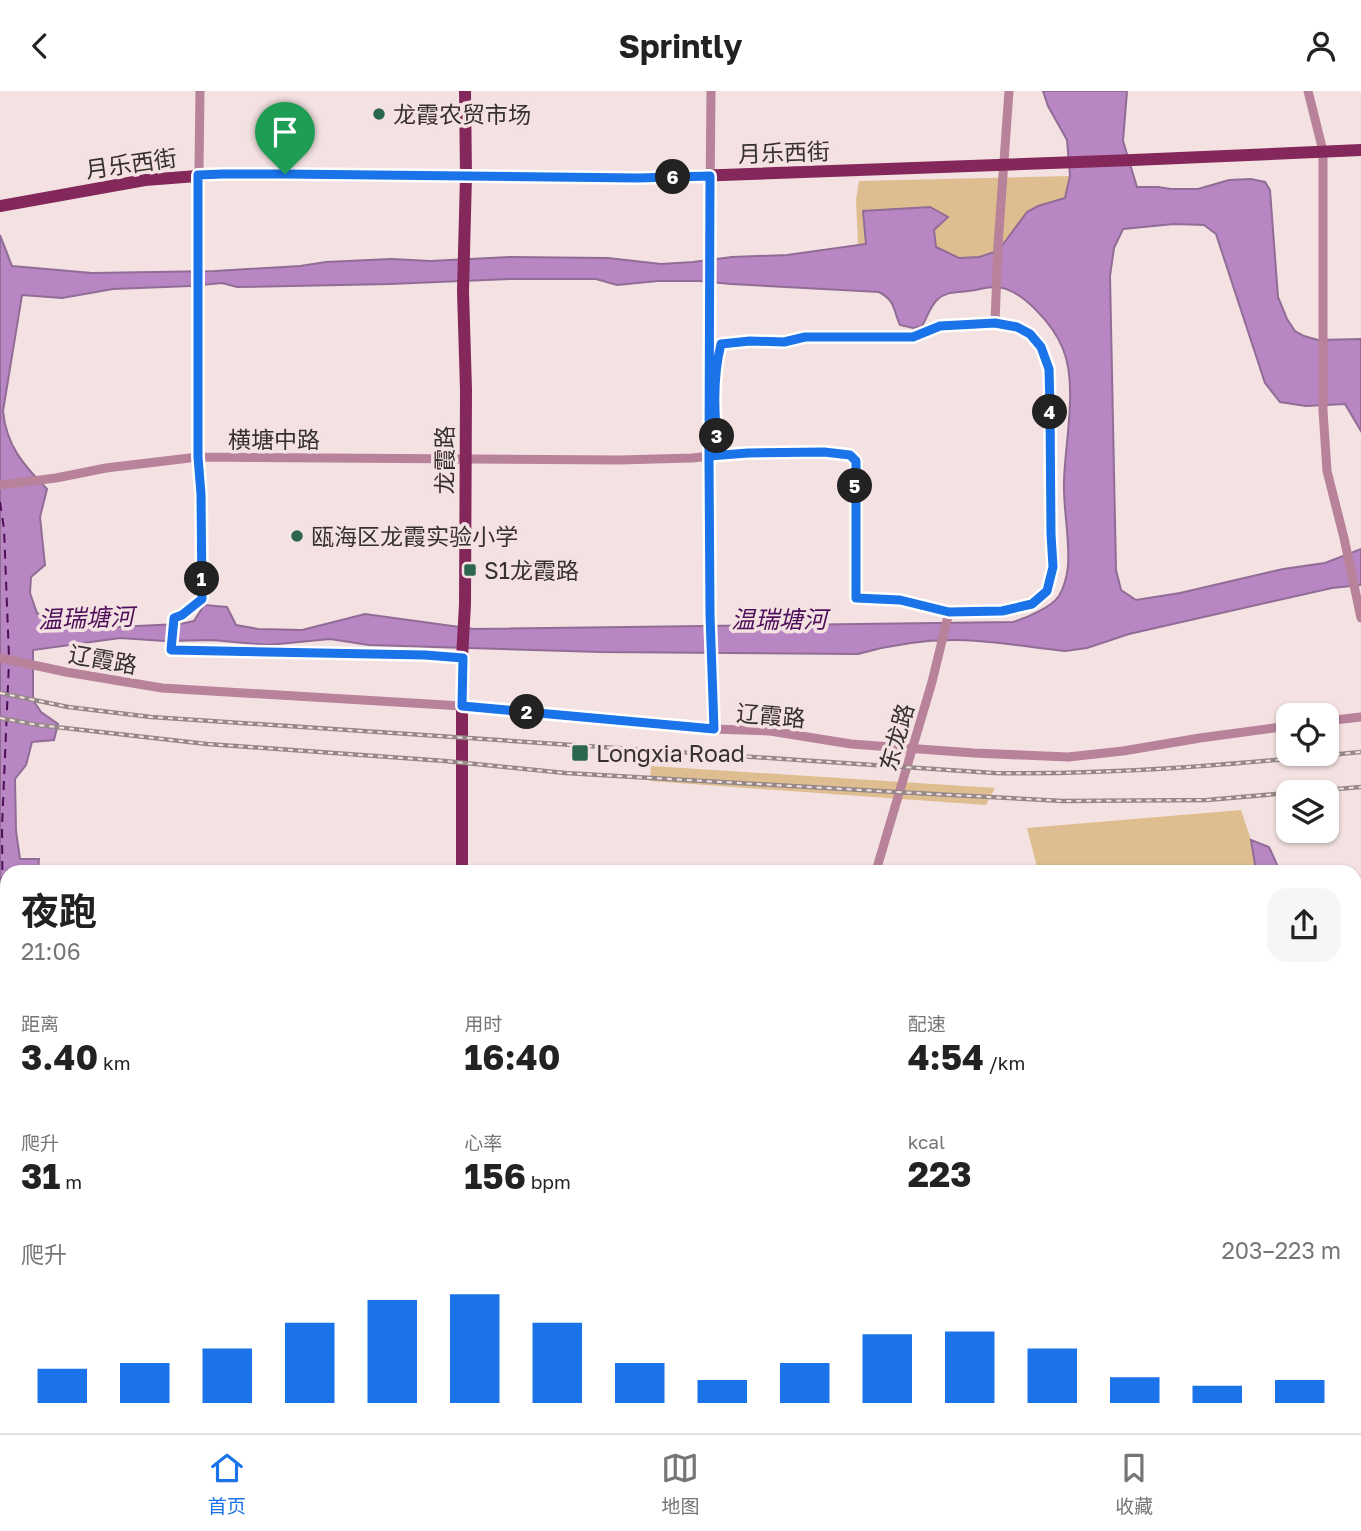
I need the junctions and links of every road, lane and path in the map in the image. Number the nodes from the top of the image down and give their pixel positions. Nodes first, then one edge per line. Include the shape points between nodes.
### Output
1 (200, 91) edge
2 (711, 91) edge
3 (1308, 91) edge
4 (465, 92) edge
5 (1009, 92) edge
6 (1361, 150) edge
7 (1323, 151) junction
8 (1004, 165) junction
9 (198, 175) junction
10 (466, 176) junction
11 (710, 176) junction
12 (0, 206) edge
13 (995, 323) junction
14 (714, 455) junction
15 (198, 457) junction
16 (466, 459) junction
17 (0, 485) edge
18 (949, 615) junction
19 (1361, 618) edge
20 (0, 658) edge
21 (463, 658) junction
22 (462, 706) junction
23 (1361, 717) edge
24 (1339, 720) edge
25 (1276, 728) edge
26 (714, 729) junction
27 (462, 865) edge
28 (878, 865) edge

1 - 9 street
2 - 11 street
3 - 7 street
4 - 10 main road, 龙霞路
5 - 8 street
6 - 7 main road, 月乐西街
7 - 8 main road, 月乐西街
7 - 19 street via 1327,471
8 - 11 main road, 月乐西街
8 - 13 street
9 - 10 main road, 月乐西街
9 - 12 main road, 月乐西街
9 - 15 street
10 - 11 main road, 月乐西街
10 - 16 main road, 龙霞路
11 - 14 street
13 - 14 street via 940,326 913,337 805,337 721,344
13 - 18 street via 1030,334 1049,369 1053,567 1047,591 1032,604
14 - 16 street, 横塘中路
14 - 18 street, 横塘中路 via 850,455 856,461 856,598 900,600
14 - 26 street via 710,615
15 - 16 street, 横塘中路
15 - 17 street, 横塘中路
15 - 21 street via 202,599 174,618 171,650
16 - 21 main road, 龙霞路
18 - 28 street, 东龙路
20 - 22 street, 辽霞路 via 162,688
21 - 22 main road, 龙霞路
22 - 26 street, 辽霞路
22 - 27 main road, 龙霞路
23 - 24 street
25 - 26 street, 辽霞路 via 1068,757 851,744 770,731

